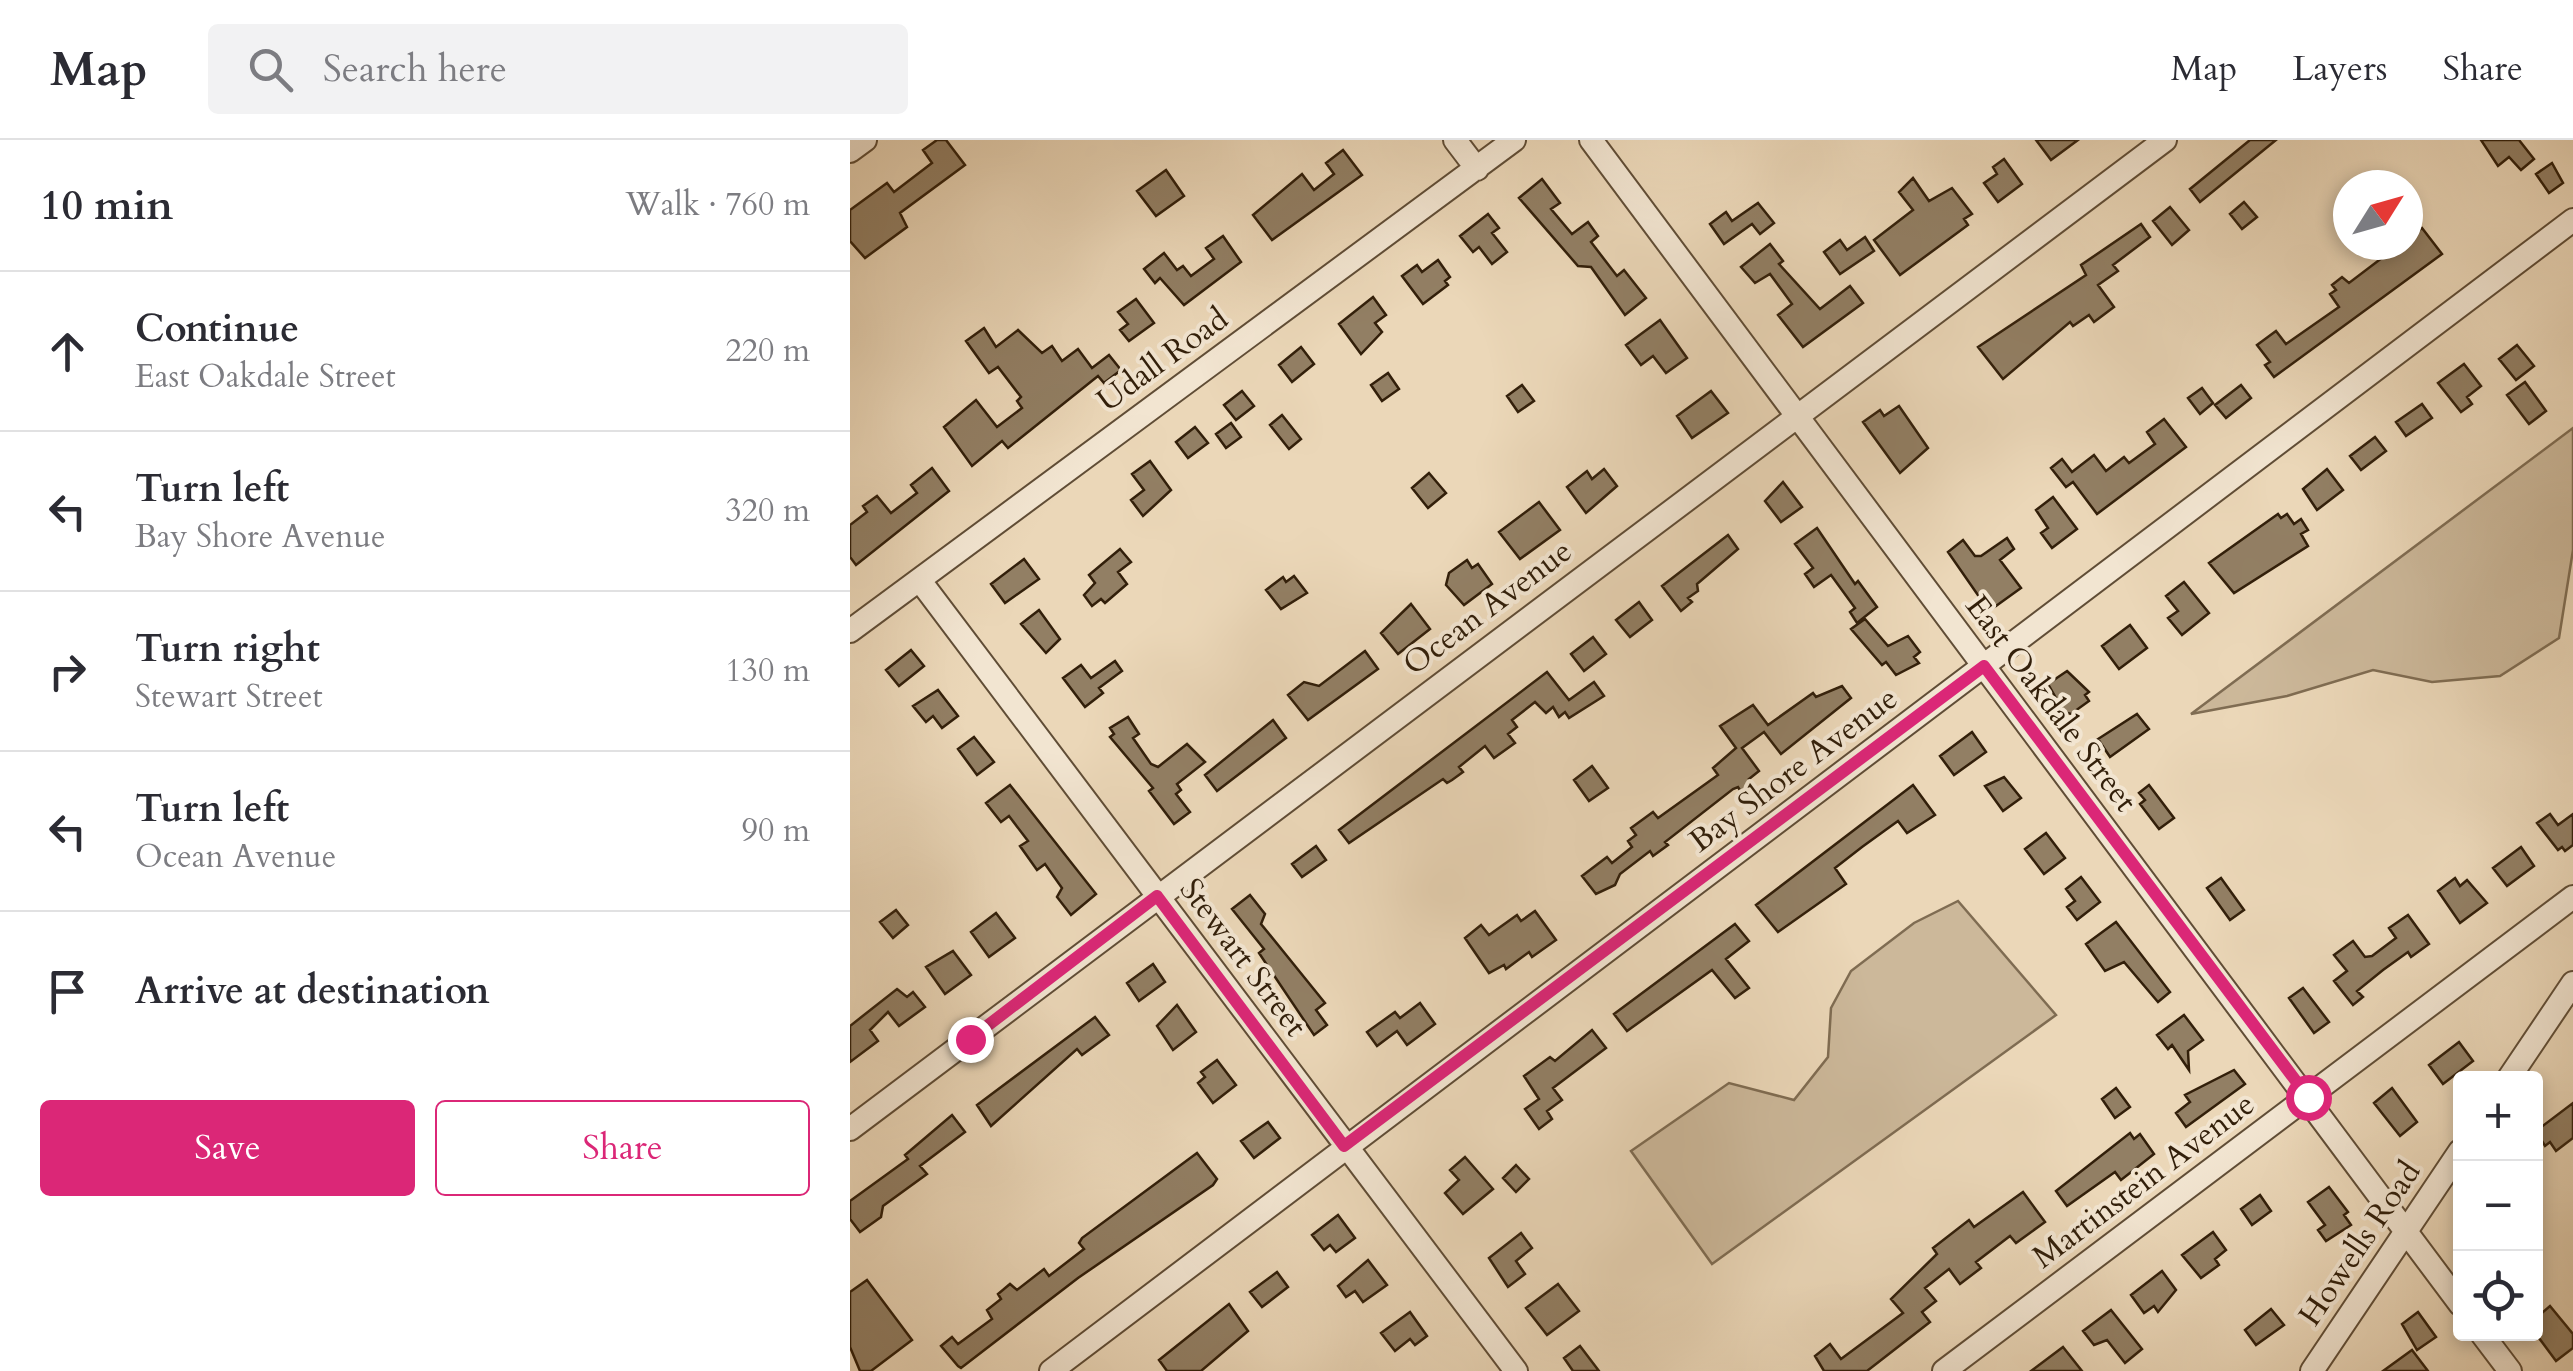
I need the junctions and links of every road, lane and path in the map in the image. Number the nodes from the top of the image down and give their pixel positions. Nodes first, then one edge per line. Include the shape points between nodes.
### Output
1 (865, 140) edge
2 (1455, 140) edge
3 (1514, 140) edge
4 (1591, 140) edge
5 (2165, 140) edge
6 (850, 152) edge
7 (1477, 169) junction
8 (2573, 220) edge
9 (1796, 416) junction
10 (921, 582) junction
11 (850, 632) edge
12 (1984, 666) junction
13 (1157, 896) junction
14 (2573, 897) edge
15 (2573, 983) edge
16 (2514, 1071) edge
17 (2308, 1097) junction
18 (850, 1128) edge
19 (1344, 1146) junction
20 (2453, 1161) edge
21 (2406, 1232) junction
22 (2453, 1295) edge
23 (2487, 1341) edge
24 (1052, 1371) edge
25 (1516, 1371) edge
26 (1944, 1371) edge
27 (2312, 1371) edge
28 (2510, 1371) edge

1 - 6 street
2 - 7 street
3 - 7 street, Udall Road
4 - 9 street, East Oakdale Street
5 - 9 street, Ocean Avenue
7 - 10 street, Udall Road
8 - 12 street, Bay Shore Avenue
9 - 12 street, East Oakdale Street
9 - 13 street, Ocean Avenue
10 - 11 street, Udall Road
10 - 13 street, Stewart Street
12 - 17 street, East Oakdale Street
12 - 19 street, Bay Shore Avenue
13 - 18 street, Ocean Avenue
13 - 19 street, Stewart Street
14 - 17 street, Martinstein Avenue
15 - 16 street
17 - 21 street, East Oakdale Street
17 - 26 street, Martinstein Avenue
19 - 24 street, Bay Shore Avenue
19 - 25 street, Stewart Street
20 - 21 street, Howells Road
21 - 22 street, East Oakdale Street
21 - 27 street, Howells Road
23 - 28 street

